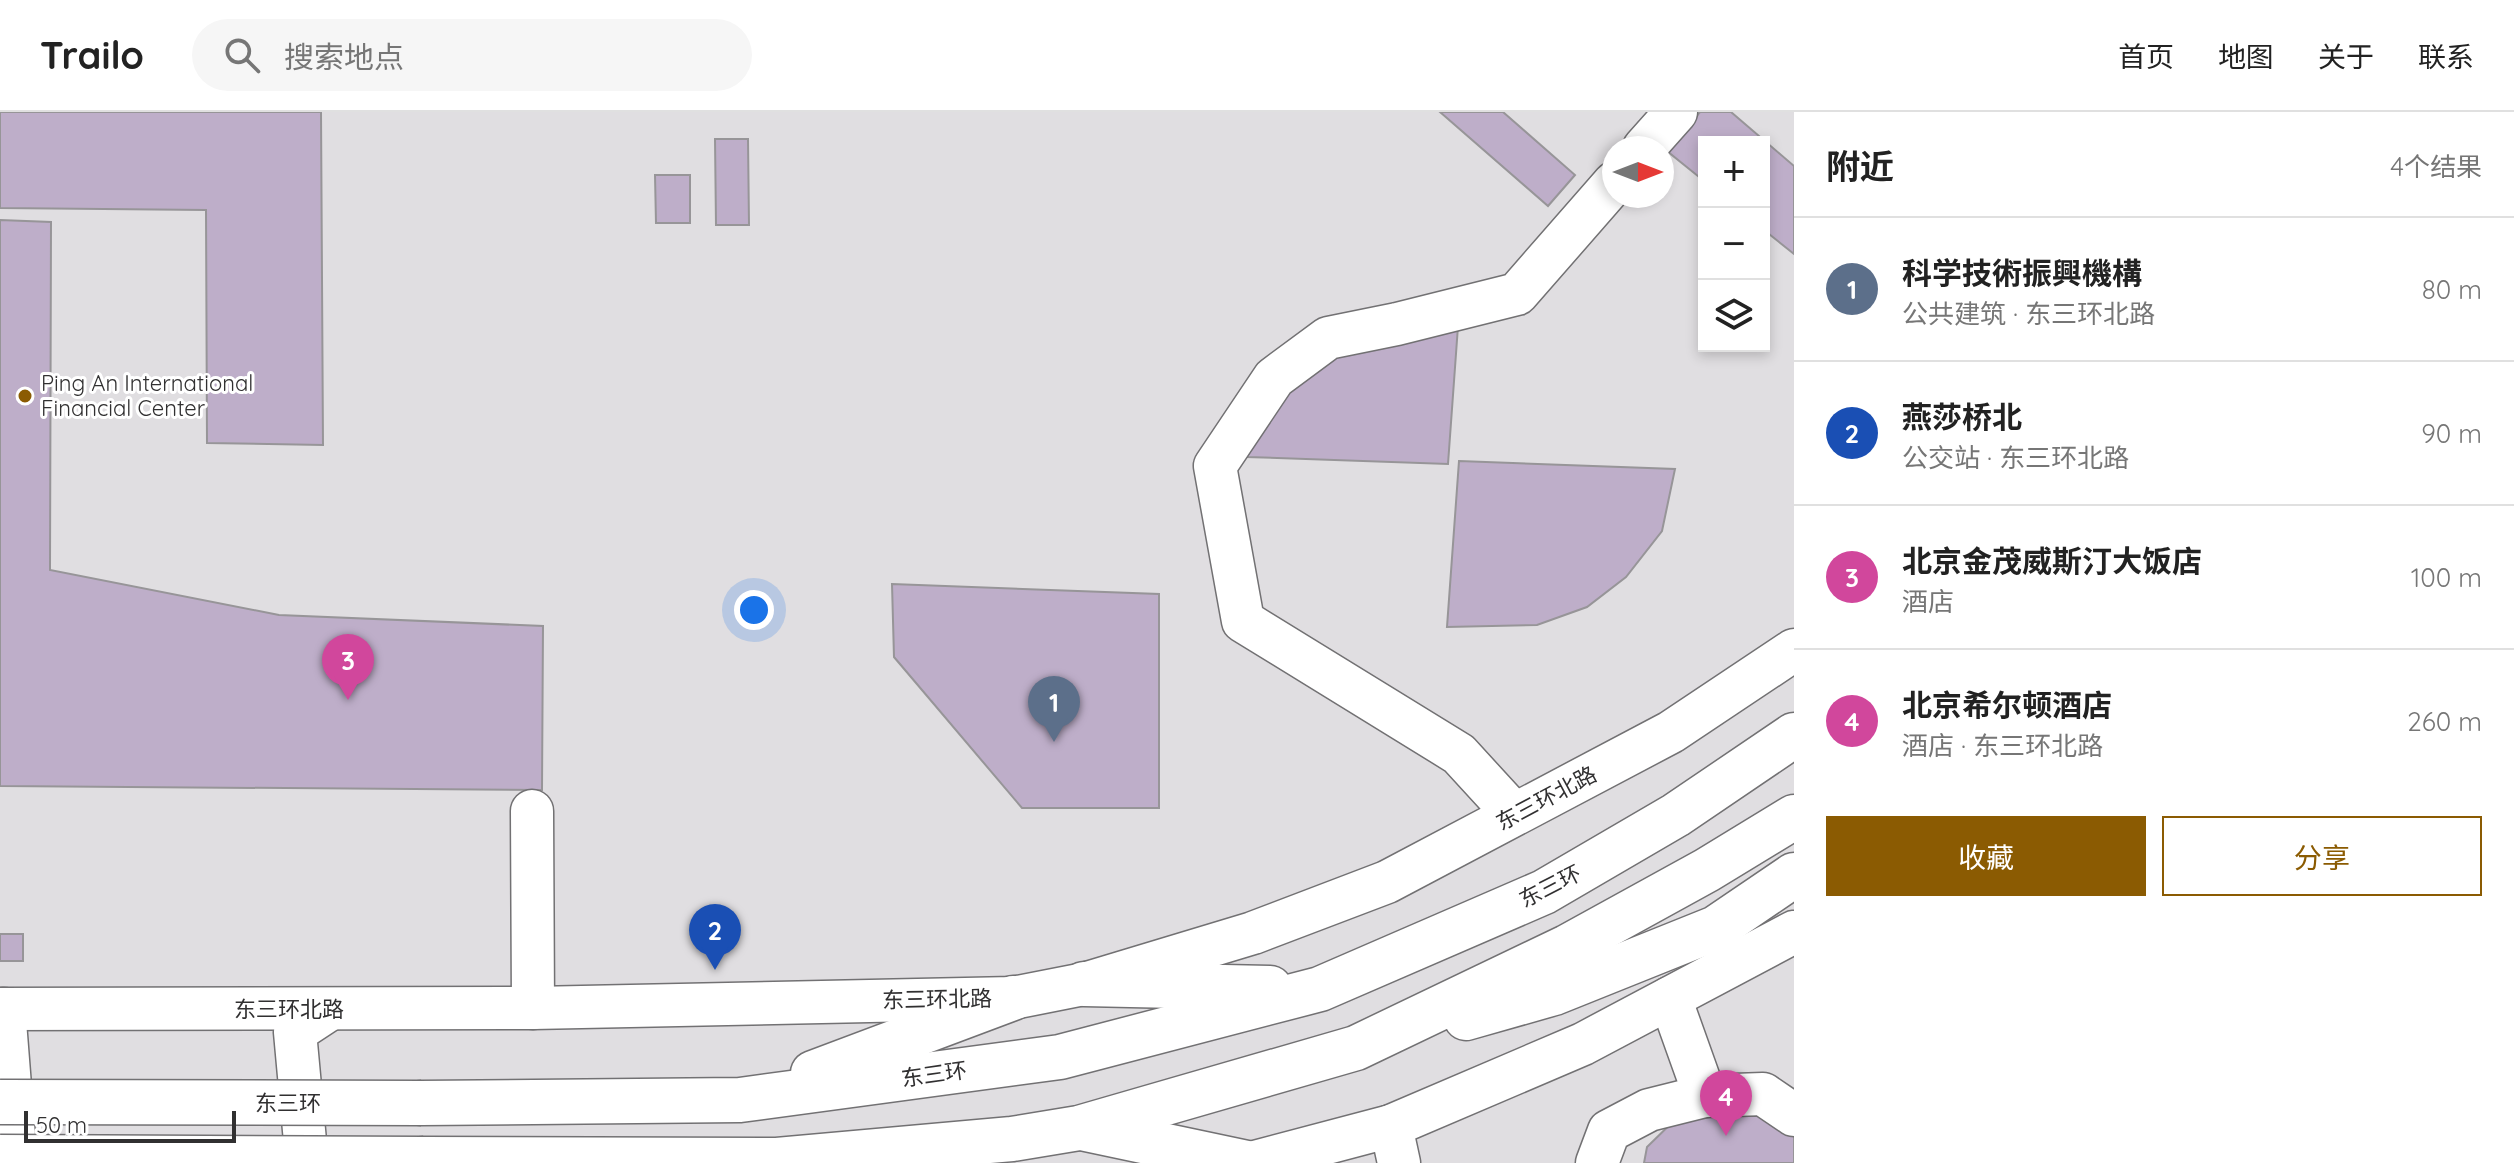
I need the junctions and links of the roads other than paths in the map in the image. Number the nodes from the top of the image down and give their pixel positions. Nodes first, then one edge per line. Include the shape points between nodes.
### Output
1 (1676, 112) edge
2 (1655, 136) edge
3 (1602, 197) edge
4 (1794, 650) edge
5 (1794, 735) edge
6 (532, 811) dead end
7 (1514, 814) junction
8 (1794, 817) edge
9 (1794, 875) edge
10 (1794, 932) edge
11 (1084, 984) junction
12 (1320, 989) junction
13 (1013, 998) junction
14 (1670, 998) junction
15 (533, 1008) junction
16 (2, 1009) edge
17 (330, 1009) junction
18 (1356, 1048) junction
19 (1705, 1096) junction
20 (740, 1100) junction
21 (0, 1102) edge
22 (1794, 1115) edge
23 (1079, 1128) junction
24 (1012, 1139) junction
25 (1395, 1145) edge
26 (0, 1157) edge
27 (16, 1163) edge
28 (307, 1163) edge
29 (974, 1163) edge
30 (1249, 1163) edge
31 (1597, 1163) edge

1 - 2 street
3 - 7 street via 1517,294 1328,338 1274,378 1215,466 1243,621 1459,754
4 - 7 street, 东三环北路 via 1671,732
5 - 12 highway, 东三环 via 1676,815 1544,892
6 - 15 street
7 - 11 street, 东三环北路 via 1387,882 1253,933
8 - 18 highway via 1567,947
9 - 18 highway via 1716,928 1554,993
10 - 14 street
11 - 12 highway
11 - 13 street, 东三环北路
12 - 20 highway, 东三环 via 1060,1057
13 - 15 street, 东三环北路
13 - 20 highway
14 - 19 street
14 - 25 street
15 - 17 street, 东三环北路
16 - 17 street, 东三环北路
16 - 27 street
17 - 28 street via 295,1032
18 - 23 highway
19 - 22 street via 1763,1094
19 - 31 street via 1649,1110 1609,1131
20 - 21 highway, 东三环, bridge
23 - 24 highway
23 - 30 highway
24 - 26 highway, bridge via 777,1160
24 - 29 highway
25 - 30 street

